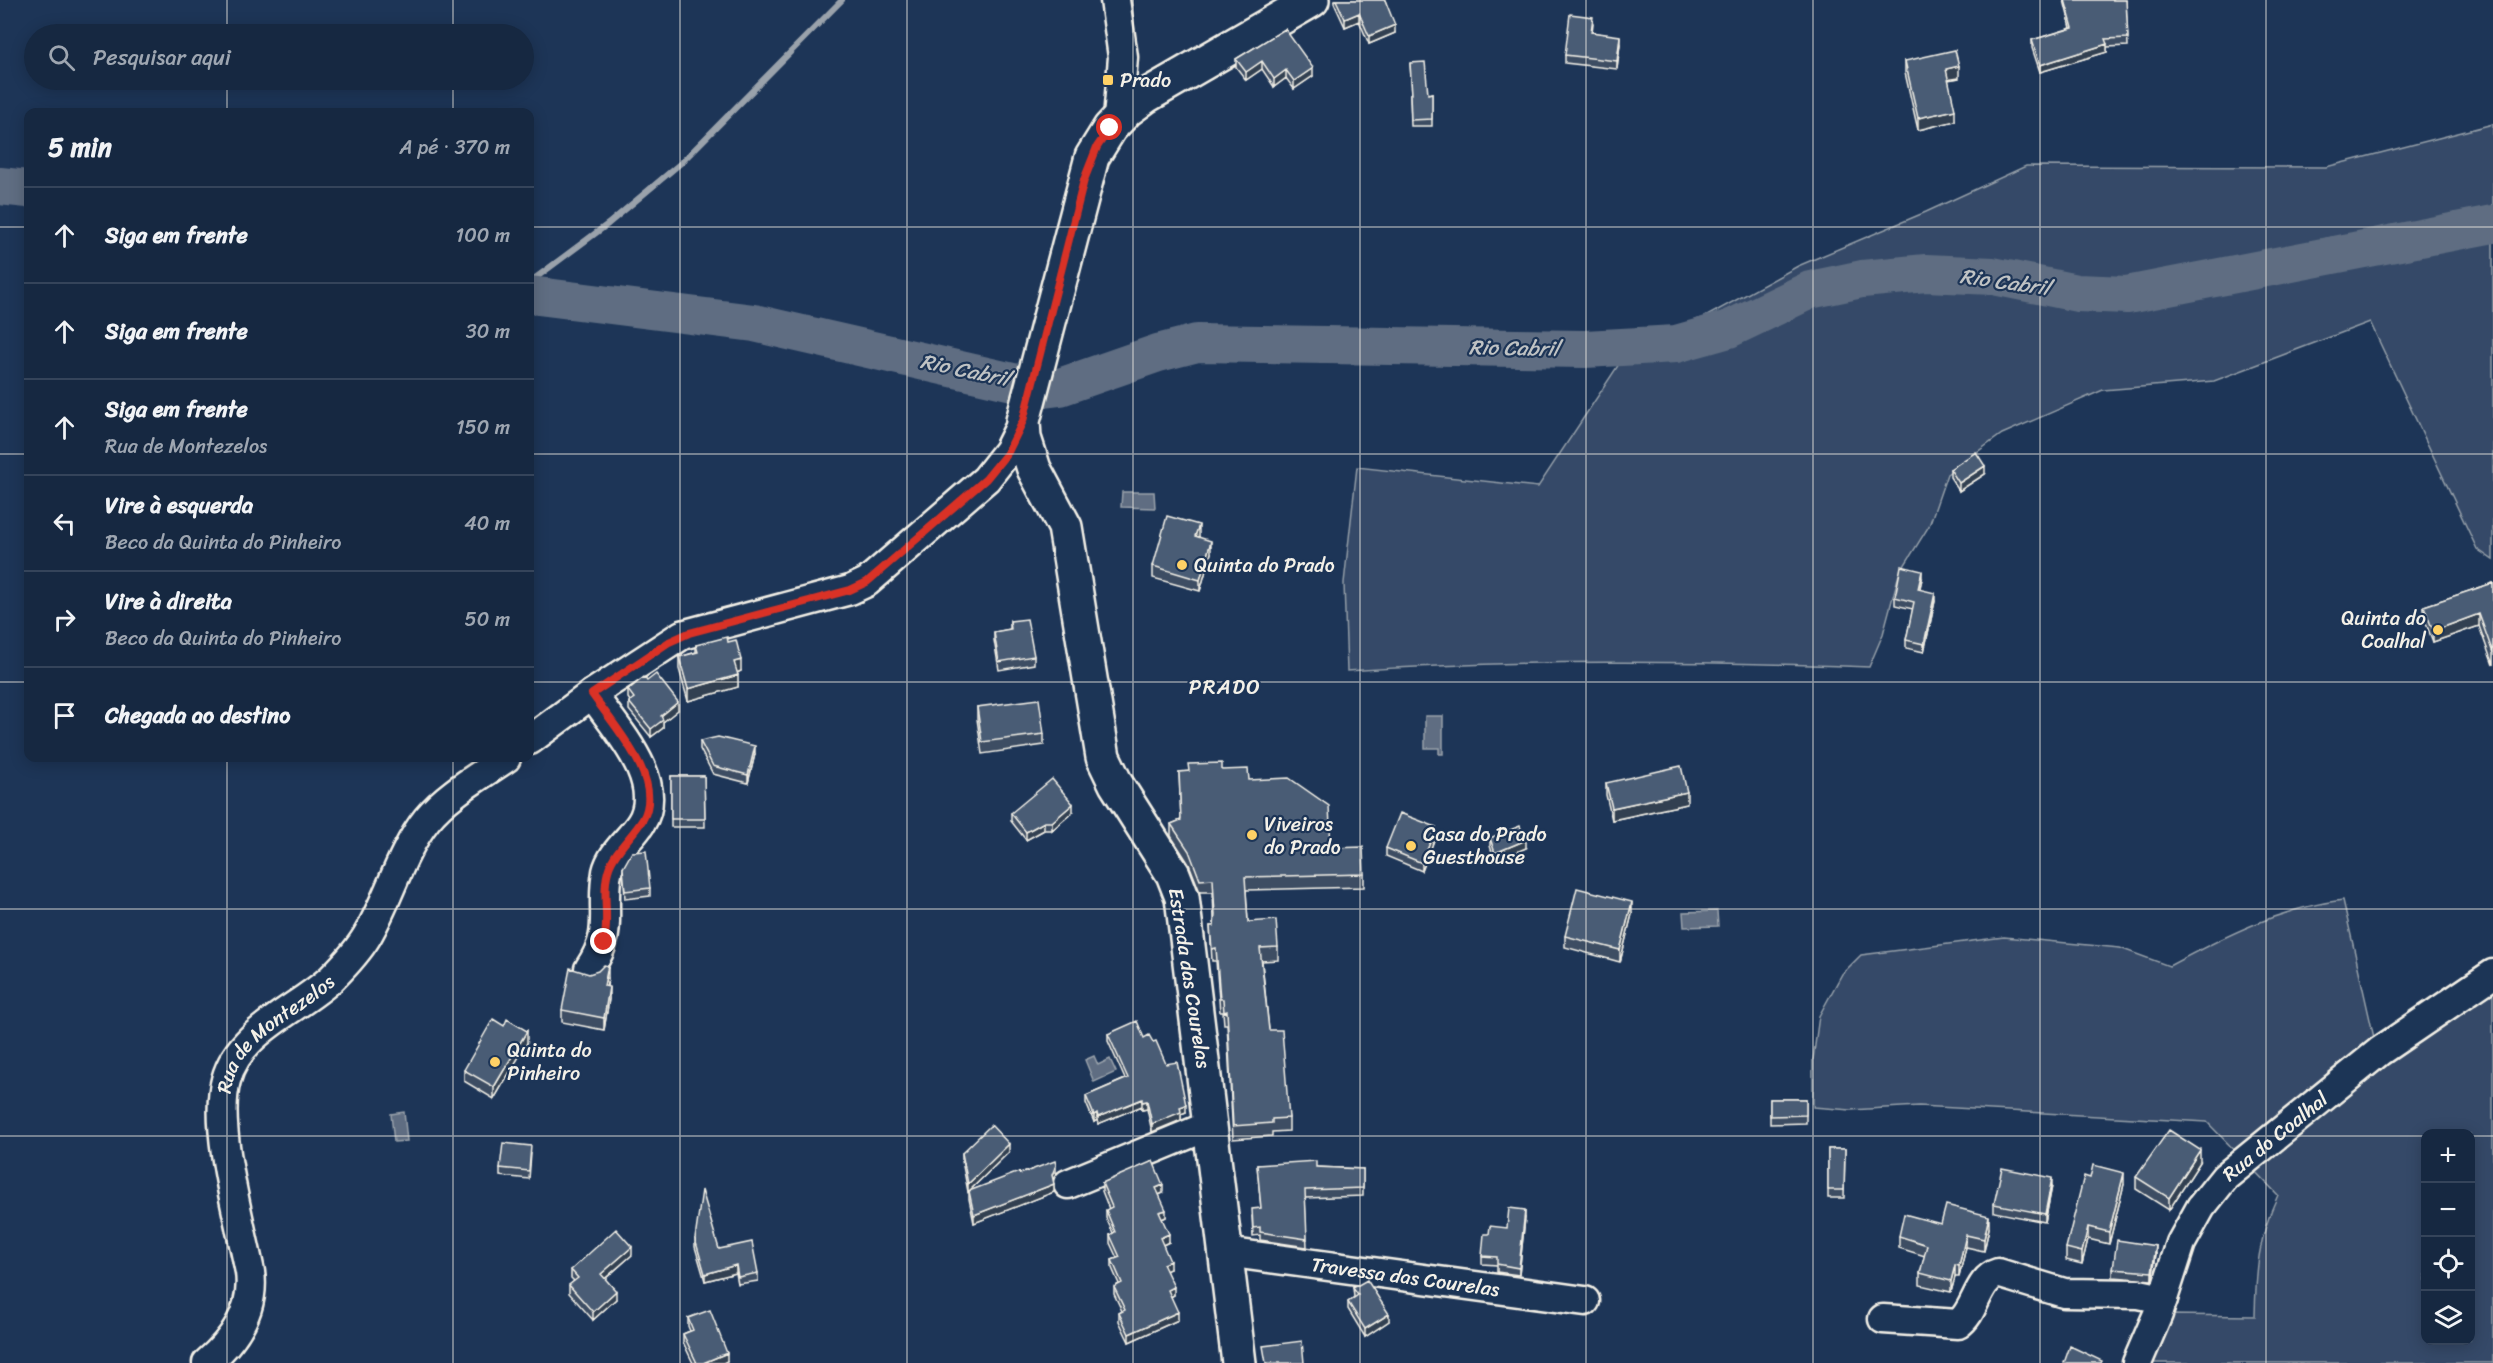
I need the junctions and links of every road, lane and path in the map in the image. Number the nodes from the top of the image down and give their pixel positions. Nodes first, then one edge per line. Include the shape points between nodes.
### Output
1 (1115, 0) edge
2 (1312, 0) edge
3 (1118, 118) junction
4 (1005, 467) junction
5 (592, 694) junction
6 (534, 737) edge
7 (500, 762) edge
8 (589, 969) dead end
9 (2493, 974) edge
10 (1212, 1125) junction
11 (1068, 1184) dead end
12 (1225, 1252) junction
13 (2163, 1299) junction
14 (1585, 1301) dead end
15 (1883, 1318) dead end
16 (207, 1363) edge
17 (1239, 1363) edge
18 (2137, 1363) edge

1 - 3 street via 1123,57
2 - 3 main road via 1151,93
3 - 4 main road, Estrada das Courelas via 1103,137 1088,168 1039,354 1025,414 1024,438
4 - 5 street via 867,582 850,590 689,633 669,642
4 - 10 main road, Estrada das Courelas via 1051,500 1062,520 1103,757 1181,892
5 - 6 street
5 - 8 street via 644,772 649,799 642,820 609,866 605,936
7 - 16 street, Rua de Montezelos via 446,801 427,820 354,954 324,985 249,1042 231,1065 222,1097 222,1124 250,1272 251,1296 238,1328
9 - 13 street, Rua do Coalhal via 2380,1052 2233,1168 2190,1225
10 - 11 street
10 - 12 main road, Estrada das Courelas
12 - 14 street, Travessa das Courelas
12 - 17 main road, Estrada das Courelas
13 - 15 street via 2139,1294 2064,1293 1998,1273 1987,1280 1969,1313 1958,1324
13 - 18 street, Rua do Coalhal

